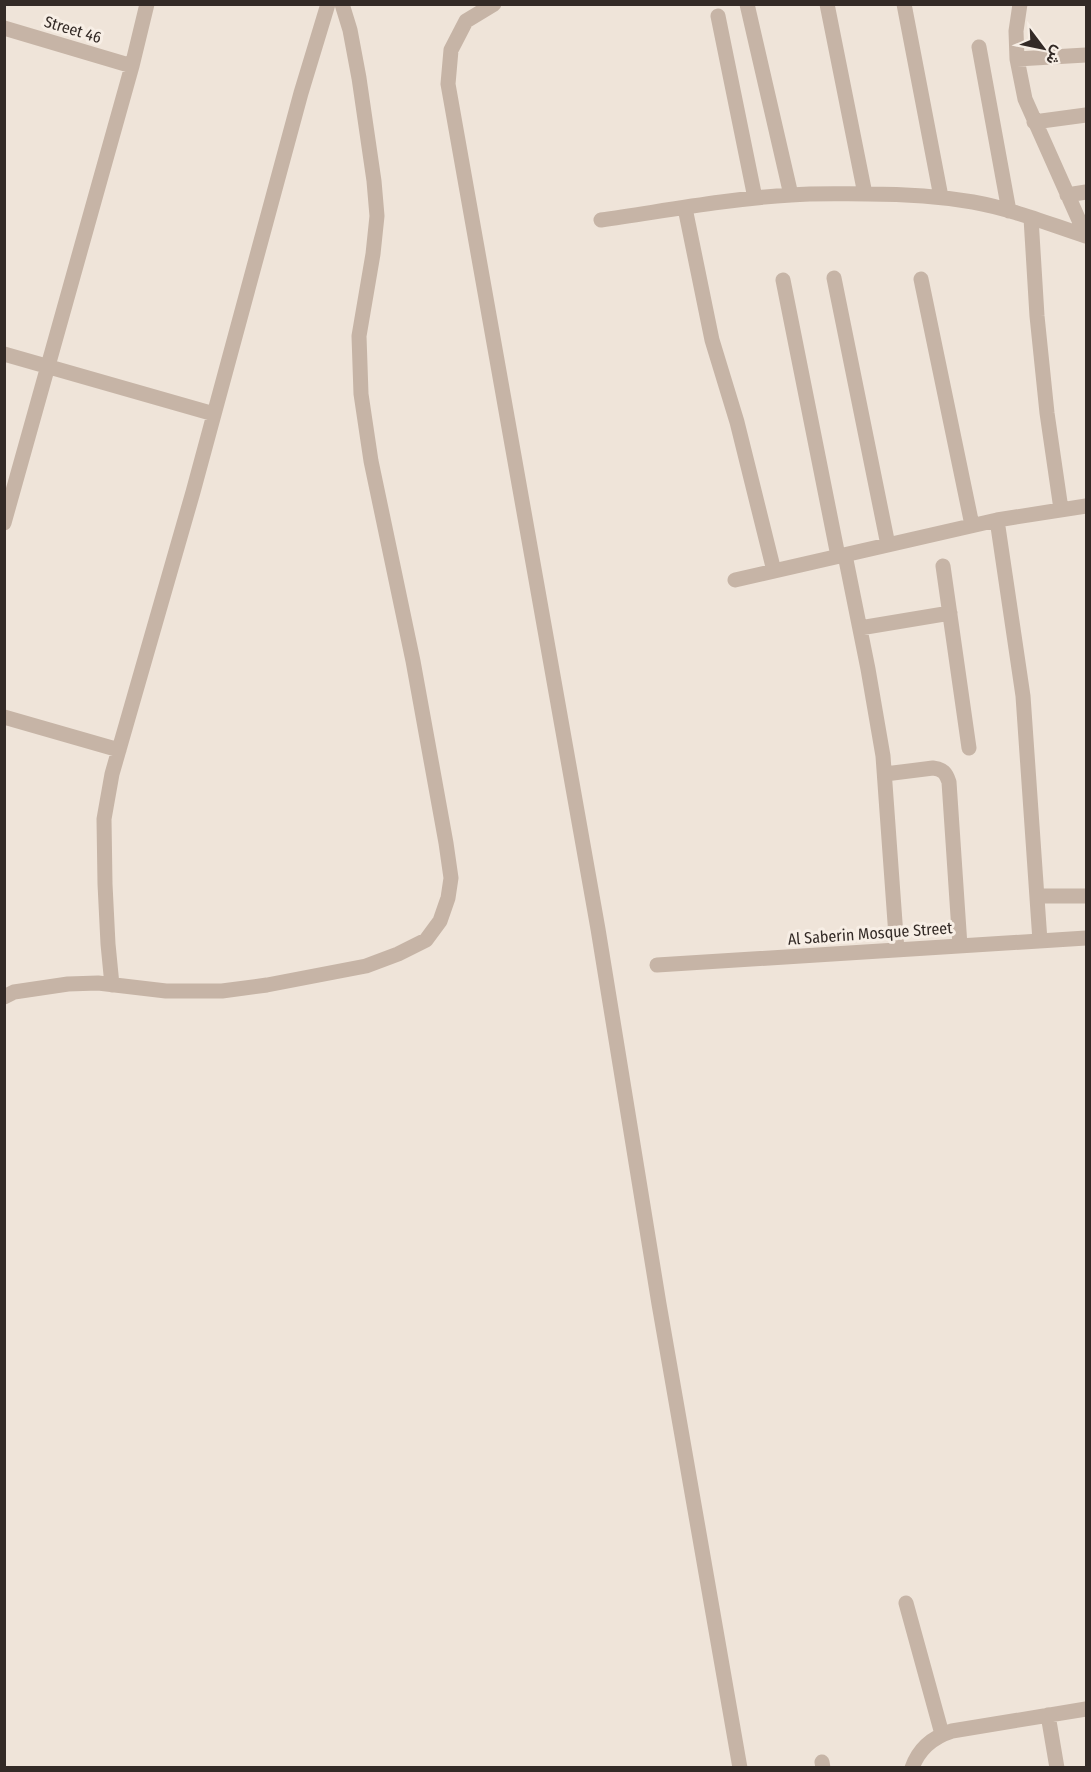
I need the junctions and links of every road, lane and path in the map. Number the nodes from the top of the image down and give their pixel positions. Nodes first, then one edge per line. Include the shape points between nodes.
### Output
1 (147, 4) edge
2 (328, 4) edge
3 (342, 4) edge
4 (494, 4) edge
5 (747, 4) edge
6 (826, 4) edge
7 (904, 4) edge
8 (1020, 4) edge
9 (718, 16) dead end
10 (4, 27) edge
11 (979, 47) dead end
12 (1086, 55) edge
13 (1017, 59) junction
14 (132, 66) junction
15 (1086, 115) edge
16 (1034, 122) junction
17 (1086, 192) edge
18 (865, 194) junction
19 (791, 195) junction
20 (1067, 195) junction
21 (941, 197) junction
22 (755, 198) junction
23 (685, 208) junction
24 (1009, 211) junction
25 (1031, 218) junction
26 (601, 220) dead end
27 (1086, 236) edge
28 (834, 278) dead end
29 (921, 279) dead end
30 (783, 280) dead end
31 (4, 354) edge
32 (48, 367) junction
33 (214, 414) junction
34 (1086, 506) edge
35 (1061, 509) junction
36 (997, 520) junction
37 (4, 523) edge
38 (972, 525) junction
39 (888, 544) junction
40 (841, 555) junction
41 (943, 566) dead end
42 (774, 571) junction
43 (735, 580) dead end
44 (950, 613) junction
45 (860, 628) junction
46 (4, 717) edge
47 (969, 748) dead end
48 (119, 750) junction
49 (885, 774) junction
50 (1038, 896) junction
51 (1086, 896) edge
52 (1086, 938) edge
53 (1041, 941) junction
54 (960, 946) junction
55 (897, 950) junction
56 (657, 965) dead end
57 (112, 985) junction
58 (4, 997) edge
59 (906, 1603) dead end
60 (1086, 1709) edge
61 (1048, 1715) junction
62 (942, 1734) junction
63 (740, 1767) edge
64 (912, 1767) edge
65 (1057, 1767) edge

1 - 14 street
2 - 33 street
3 - 57 street via 359,78 376,216 359,336 360,394 446,843 451,878 448,898 440,921 426,940 366,966 222,991 166,991
4 - 63 street via 466,21 451,50 448,84 598,929
5 - 19 street
6 - 18 street
7 - 21 street
8 - 13 street
9 - 22 street
10 - 14 street, Street 46
11 - 24 street
12 - 13 street
13 - 16 street
14 - 32 street
15 - 16 street
16 - 20 street
17 - 20 street
18 - 19 street
18 - 21 street
19 - 22 street
20 - 27 street
21 - 24 street
22 - 23 street
23 - 26 street
23 - 42 street via 711,340 739,431
24 - 25 street
25 - 27 street
25 - 35 street via 1037,316
28 - 39 street
29 - 38 street
30 - 40 street
31 - 32 street
32 - 33 street
32 - 37 street
33 - 48 street
34 - 35 street
35 - 36 street
36 - 38 street
36 - 50 street via 1023,696
38 - 39 street
39 - 40 street
40 - 42 street
40 - 45 street
41 - 44 street
42 - 43 street
44 - 45 street
44 - 47 street
45 - 49 street
46 - 48 street
48 - 57 street via 104,819
49 - 54 street via 933,768 946,773
49 - 55 street
50 - 51 street
50 - 53 street
52 - 53 street, Al Saberin Mosque Street
53 - 54 street, Al Saberin Mosque Street
54 - 55 street, Al Saberin Mosque Street
55 - 56 street, Al Saberin Mosque Street
57 - 58 street via 68,984
59 - 62 street
60 - 61 street
61 - 62 street
61 - 65 street
62 - 64 street via 925,1745

